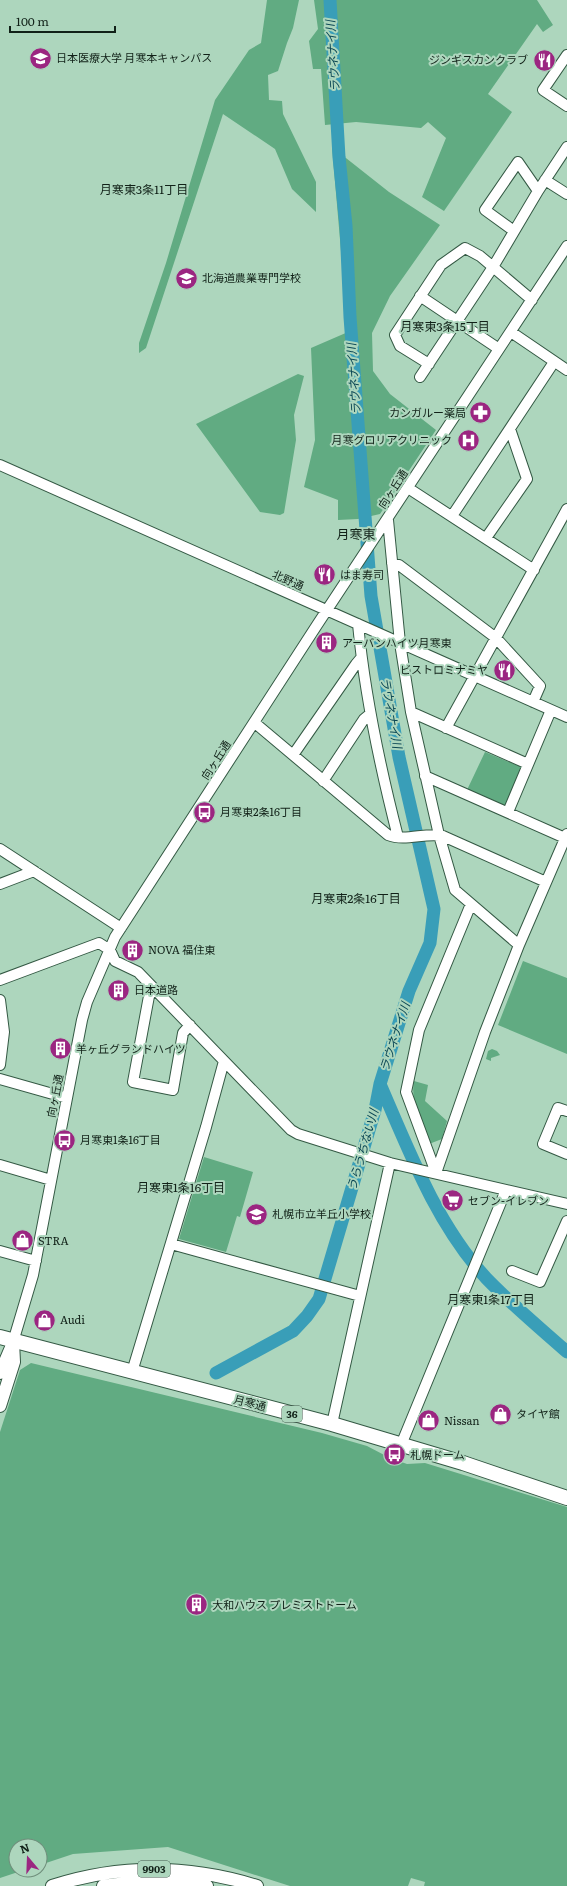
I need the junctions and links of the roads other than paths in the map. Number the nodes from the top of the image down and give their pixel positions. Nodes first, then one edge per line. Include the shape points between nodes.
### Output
1 (567, 55) edge
2 (567, 106) edge
3 (567, 147) edge
4 (546, 180) junction
5 (538, 191) junction
6 (567, 194) edge
7 (514, 231) junction
8 (567, 246) edge
9 (493, 267) junction
10 (420, 296) junction
11 (532, 300) junction
12 (457, 320) junction
13 (511, 332) junction
14 (499, 349) junction
15 (554, 362) junction
16 (429, 364) junction
17 (567, 370) edge
18 (420, 377) dead end
19 (510, 429) junction
20 (0, 465) edge
21 (408, 488) junction
22 (567, 509) edge
23 (452, 516) junction
24 (388, 520) junction
25 (486, 538) junction
26 (392, 563) junction
27 (534, 570) junction
28 (327, 610) junction
29 (360, 625) junction
30 (496, 638) junction
31 (398, 643) junction
32 (361, 658) junction
33 (475, 676) junction
34 (534, 702) junction
35 (551, 710) junction
36 (411, 712) junction
37 (370, 714) junction
38 (567, 717) edge
39 (255, 723) junction
40 (446, 728) junction
41 (294, 755) junction
42 (528, 764) junction
43 (425, 776) junction
44 (323, 781) junction
45 (508, 812) junction
46 (434, 835) junction
47 (566, 836) edge
48 (398, 838) junction
49 (0, 849) edge
50 (34, 871) junction
51 (546, 882) junction
52 (0, 884) edge
53 (471, 904) junction
54 (121, 928) junction
55 (519, 945) junction
56 (110, 950) junction
57 (0, 980) edge
58 (154, 988) junction
59 (0, 1000) edge
60 (190, 1025) junction
61 (224, 1061) junction
62 (0, 1065) edge
63 (0, 1078) edge
64 (67, 1098) junction
65 (567, 1111) edge
66 (567, 1154) edge
67 (390, 1163) junction
68 (0, 1165) edge
69 (436, 1173) junction
70 (52, 1180) junction
71 (506, 1190) junction
72 (567, 1204) edge
73 (567, 1221) edge
74 (171, 1244) junction
75 (0, 1251) edge
76 (36, 1261) junction
77 (512, 1271) dead end
78 (360, 1296) junction
79 (0, 1337) edge
80 (14, 1342) junction
81 (132, 1372) junction
82 (0, 1373) edge
83 (0, 1406) edge
84 (332, 1424) junction
85 (401, 1445) junction
86 (567, 1498) edge
87 (52, 1886) edge
88 (103, 1886) edge
89 (207, 1886) edge
90 (257, 1886) edge

1 - 2 street via 543,90
3 - 4 street
4 - 5 street
4 - 6 street
5 - 7 street
5 - 7 street via 518,162 485,210
7 - 9 street
8 - 11 street, 向ヶ丘通
9 - 10 street via 465,248 441,264
9 - 11 street
9 - 12 street
10 - 12 street
10 - 16 street via 395,335 400,346
11 - 13 street, 向ヶ丘通
12 - 14 street
12 - 16 street
13 - 14 street, 向ヶ丘通
13 - 15 street
14 - 21 street, 向ヶ丘通
15 - 17 street
15 - 19 street
16 - 18 street
19 - 23 street
19 - 25 street via 527,479
20 - 28 street, 北野通
21 - 23 street
21 - 24 street, 向ヶ丘通
22 - 27 street
23 - 25 street
24 - 26 street
24 - 28 street, 向ヶ丘通
25 - 27 street
26 - 30 street
26 - 31 street
27 - 30 street
28 - 29 street, 北野通
28 - 39 street, 向ヶ丘通
29 - 31 street, 北野通
29 - 32 street
30 - 33 street
30 - 34 street via 540,686
31 - 33 street, 北野通
31 - 36 street
32 - 37 street
32 - 41 street
33 - 34 street, 北野通
33 - 40 street
34 - 35 street, 北野通
35 - 38 street, 北野通
35 - 42 street
36 - 40 street
36 - 43 street
37 - 44 street via 364,719
37 - 48 street
39 - 41 street
39 - 54 street, 向ヶ丘通
40 - 42 street
41 - 44 street
42 - 45 street
43 - 45 street
43 - 46 street
44 - 48 street via 388,835
45 - 47 street
46 - 48 street
46 - 51 street
46 - 53 street via 455,890
47 - 51 street
49 - 50 street
50 - 52 street
50 - 54 street
51 - 55 street
53 - 55 street
53 - 69 street via 419,1030 406,1092
54 - 56 street, 向ヶ丘通
55 - 69 street via 484,1032
56 - 57 street via 99,943 94,944
56 - 58 street via 115,961 138,972
56 - 64 street, 向ヶ丘通 via 87,1002
58 - 60 street
58 - 60 street via 149,996 133,1082 173,1090 183,1033
59 - 62 street via 4,1032
60 - 61 street
61 - 67 street via 291,1130
61 - 74 street
63 - 64 street
64 - 70 street, 向ヶ丘通
65 - 66 street via 558,1108 543,1144
67 - 69 street
67 - 78 street
68 - 70 street
69 - 71 street
70 - 76 street, 向ヶ丘通
71 - 72 street
71 - 85 street
73 - 77 street via 540,1282
74 - 78 street
74 - 81 street
75 - 76 street
76 - 80 street, 向ヶ丘通
78 - 84 street
79 - 80 highway, 月寒通 / 36
80 - 81 highway, 月寒通 / 36
80 - 82 main road
80 - 83 main road via 14,1362
81 - 84 highway, 月寒通 / 36
84 - 85 highway, 月寒通 / 36
85 - 86 highway, 月寒通 / 36
87 - 90 main road, 9903 via 96,1875 145,1869 212,1874
88 - 89 main road, 9903 via 173,1882

